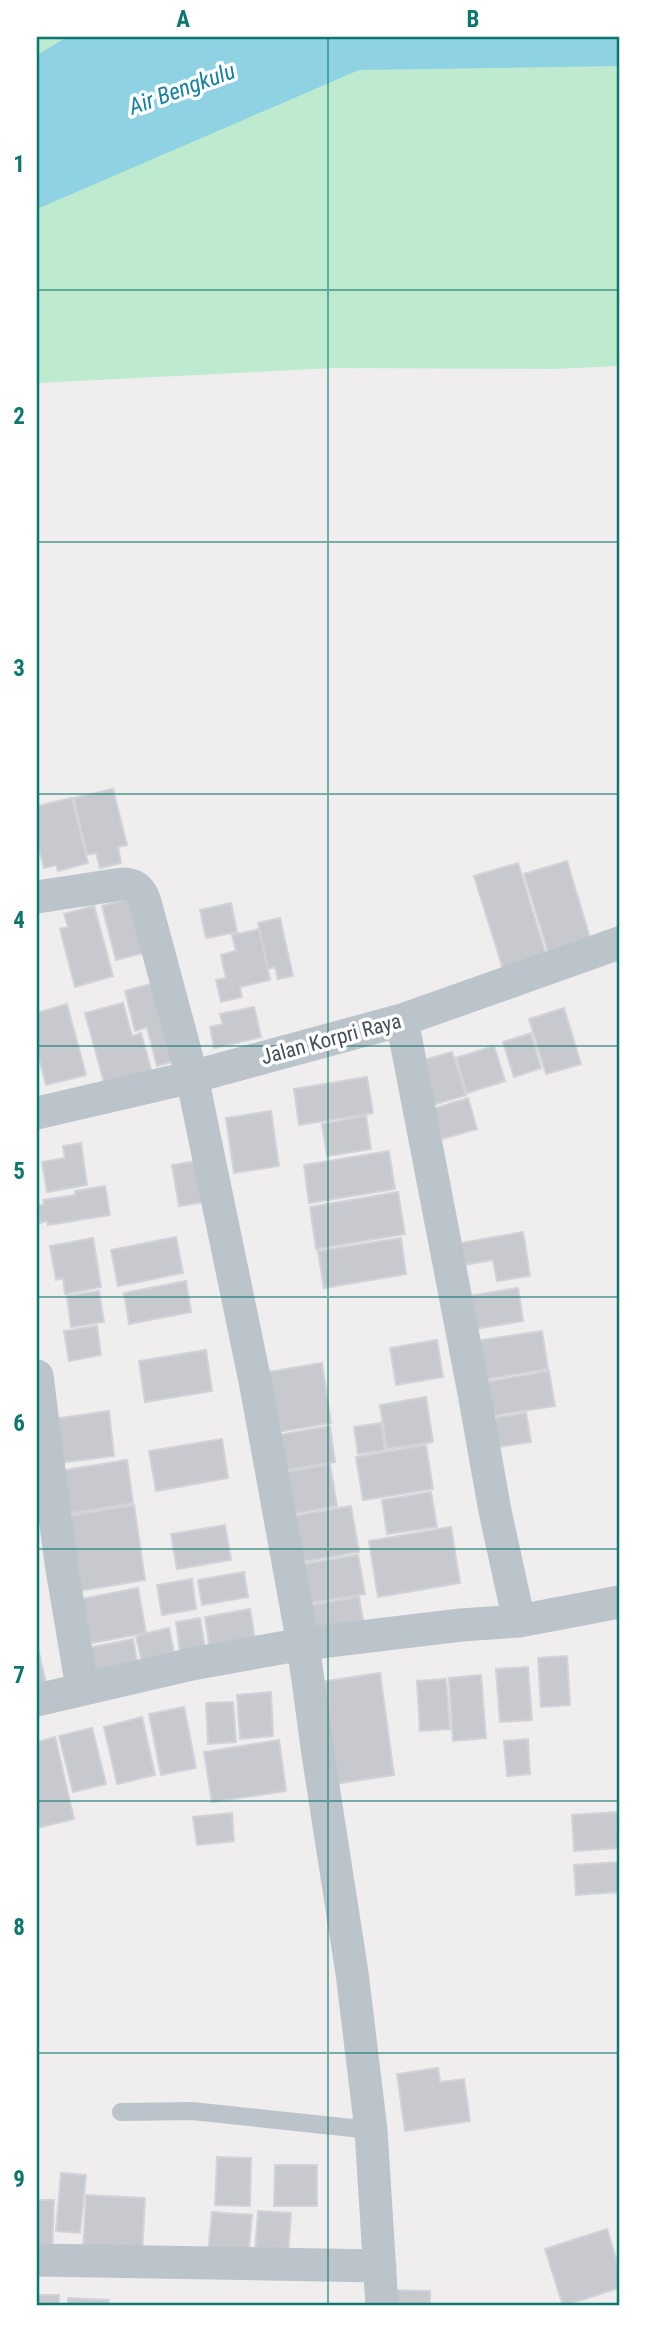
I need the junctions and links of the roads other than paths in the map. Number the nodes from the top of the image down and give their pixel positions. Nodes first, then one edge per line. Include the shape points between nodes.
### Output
1 (37, 897) edge
2 (619, 943) edge
3 (402, 1020) junction
4 (192, 1077) junction
5 (37, 1113) edge
6 (37, 1376) edge
7 (619, 1602) edge
8 (519, 1620) junction
9 (303, 1644) junction
10 (82, 1688) junction
11 (37, 1700) edge
12 (121, 2112) dead end
13 (371, 2130) junction
14 (37, 2260) edge
15 (380, 2266) junction
16 (383, 2306) edge

1 - 4 street via 122,884 140,890
2 - 3 street, Jalan Korpri Raya
3 - 4 street, Jalan Korpri Raya
3 - 8 street
4 - 5 street, Jalan Korpri Raya
4 - 9 street
6 - 10 street
7 - 8 street
8 - 9 street
9 - 10 street
9 - 13 street
10 - 11 street
12 - 13 lane via 192,2111
13 - 15 street
14 - 15 street
15 - 16 street

